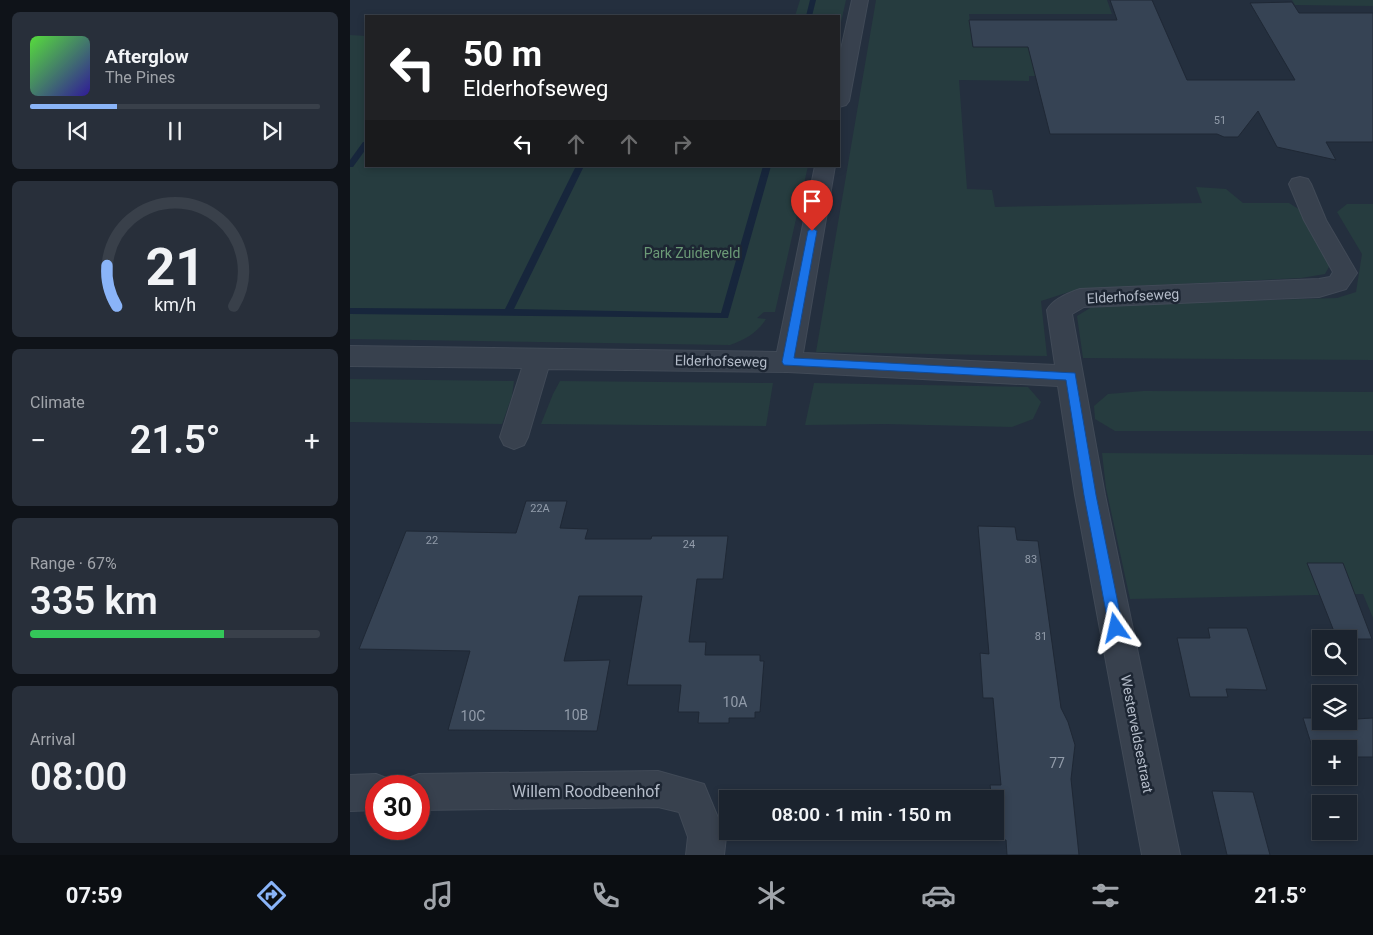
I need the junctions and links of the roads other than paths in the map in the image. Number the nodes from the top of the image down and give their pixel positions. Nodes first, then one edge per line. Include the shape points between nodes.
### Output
1 (860, 0) edge
2 (840, 96) edge
3 (825, 167) edge
4 (1300, 184) dead end
5 (350, 356) edge
6 (538, 358) junction
7 (788, 362) junction
8 (1071, 376) junction
9 (514, 437) dead end
10 (365, 792) edge
11 (430, 792) edge
12 (350, 793) edge
13 (705, 855) edge
14 (1161, 855) edge

1 - 2 street
3 - 7 street
4 - 8 street, Elderhofseweg via 1315,220 1345,273 1338,283 1319,288 1080,298 1059,310
5 - 6 street, Elderhofseweg
6 - 7 street, Elderhofseweg
6 - 9 street
7 - 8 street, Elderhofseweg
8 - 14 street, Westerveldsestraat via 1090,495
10 - 12 street
11 - 13 street, Willem Roodbeenhof via 658,789 691,797 707,837

